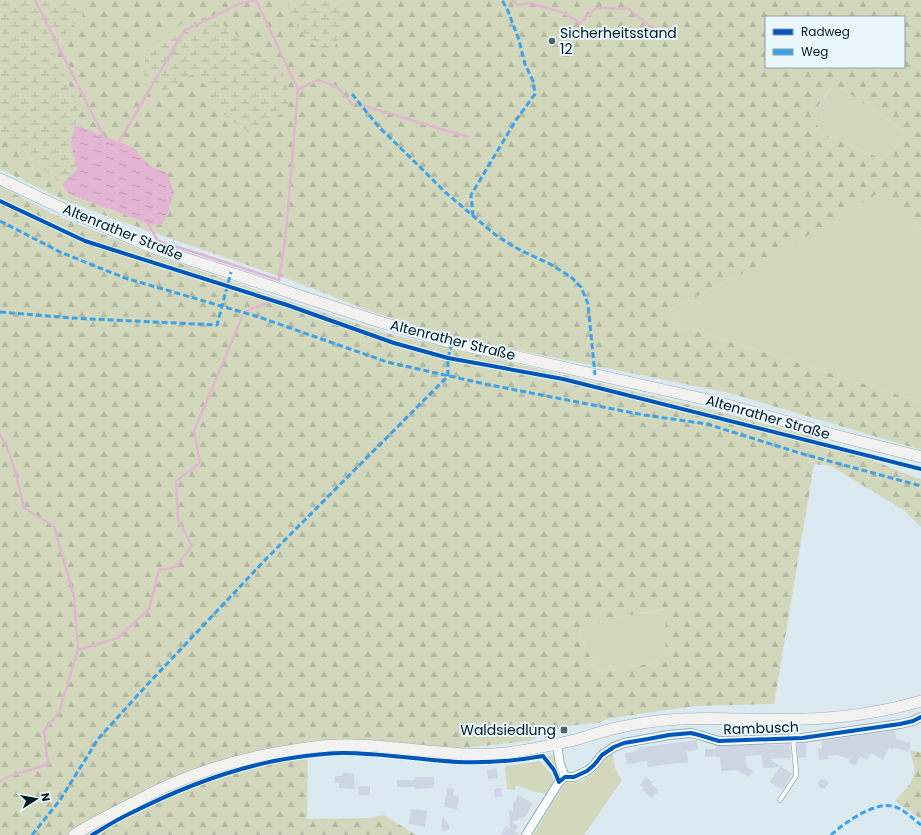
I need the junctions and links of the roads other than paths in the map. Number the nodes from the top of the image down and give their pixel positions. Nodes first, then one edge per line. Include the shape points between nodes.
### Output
1 (0, 179) edge
2 (921, 457) edge
3 (921, 701) edge
4 (921, 717) edge
5 (793, 738) junction
6 (557, 744) junction
7 (565, 777) junction
8 (780, 800) dead end
9 (74, 835) edge
10 (526, 835) edge

1 - 2 street, Altenrather Straße via 151,247 385,323 452,343 713,401
3 - 6 street, Rambusch via 887,710 837,718 718,718 644,722
4 - 5 street, Rambusch via 900,724
5 - 7 street, Rambusch via 718,741 699,735 680,734 624,743 602,755 587,772
5 - 8 lane via 796,776
6 - 7 street
6 - 9 street, Rambusch via 496,753 351,745 312,746 264,755 214,768 167,786 90,824
7 - 10 street via 559,782

